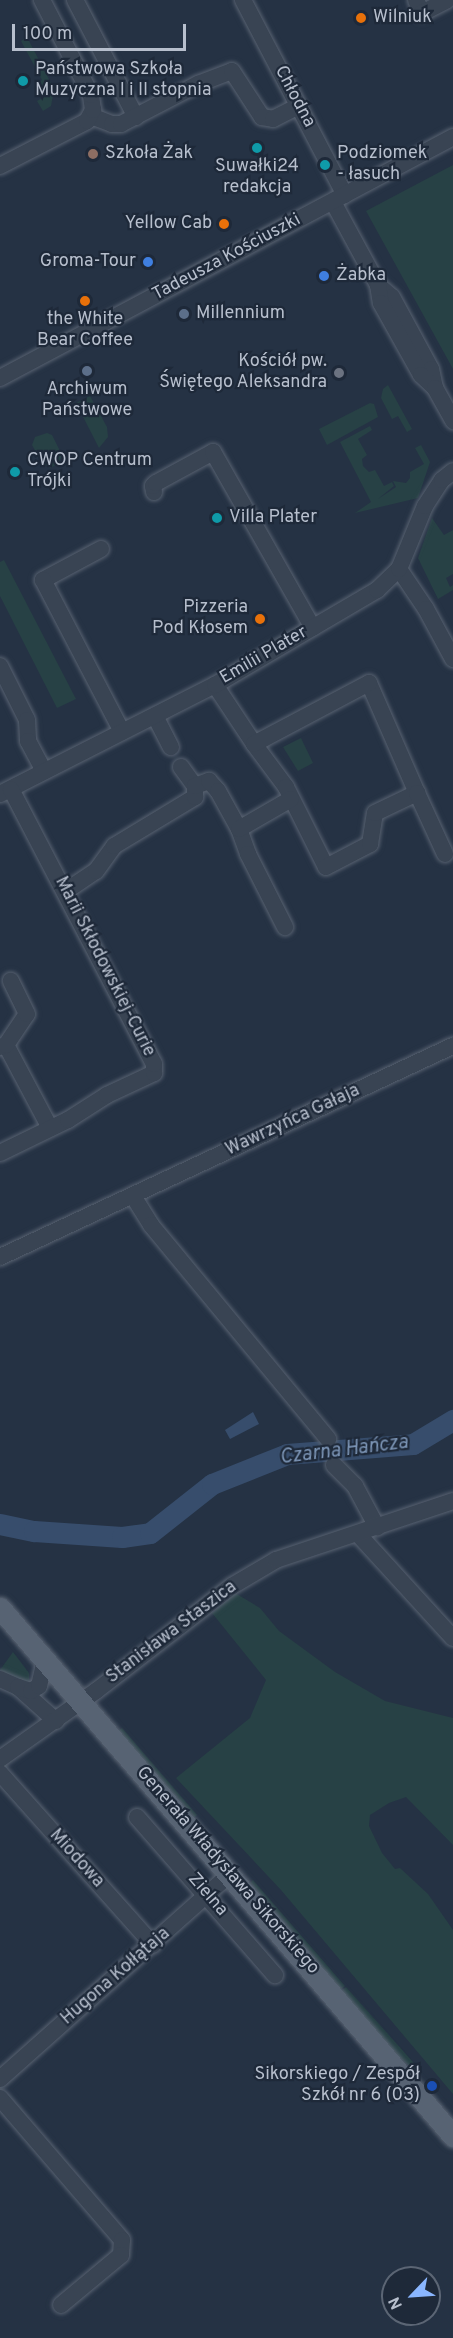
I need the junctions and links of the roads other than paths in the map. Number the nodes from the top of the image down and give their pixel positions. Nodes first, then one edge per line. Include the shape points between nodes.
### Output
1 (42, 0) edge
2 (75, 0) edge
3 (243, 0) edge
4 (416, 0) edge
5 (447, 0) edge
6 (298, 105) junction
7 (92, 116) junction
8 (136, 117) junction
9 (453, 137) edge
10 (0, 166) edge
11 (339, 198) junction
12 (0, 378) edge
13 (453, 421) edge
14 (453, 471) edge
15 (154, 492) dead end
16 (101, 549) dead end
17 (399, 570) junction
18 (313, 628) junction
19 (453, 659) edge
20 (0, 666) edge
21 (215, 684) junction
22 (155, 716) junction
23 (122, 732) junction
24 (254, 744) junction
25 (171, 747) dead end
26 (181, 767) dead end
27 (44, 771) junction
28 (195, 786) junction
29 (5, 792) edge
30 (417, 793) junction
31 (291, 799) junction
32 (239, 829) junction
33 (445, 854) dead end
34 (66, 891) junction
35 (285, 927) dead end
36 (11, 981) dead end
37 (3, 1046) edge
38 (453, 1046) edge
39 (50, 1128) junction
40 (0, 1153) edge
41 (133, 1196) junction
42 (0, 1257) edge
43 (328, 1438) dead end
44 (334, 1465) dead end
45 (453, 1501) edge
46 (377, 1527) junction
47 (358, 1534) junction
48 (0, 1608) edge
49 (453, 1638) edge
50 (45, 1660) junction
51 (0, 1679) edge
52 (18, 1688) junction
53 (81, 1702) junction
54 (56, 1721) junction
55 (0, 1759) edge
56 (0, 1773) edge
57 (137, 1817) dead end
58 (230, 1874) junction
59 (208, 1895) junction
60 (153, 1945) junction
61 (275, 1975) dead end
62 (0, 2079) edge
63 (0, 2097) edge
64 (453, 2136) edge
65 (61, 2305) dead end

1 - 7 street via 91,94
2 - 8 street
3 - 6 street, Chłodna
4 - 5 street via 423,13
6 - 8 street via 273,119 262,117 232,71
6 - 11 street, Chłodna
7 - 8 street via 117,124
7 - 10 street
9 - 11 street, Tadeusza Kościuszki
11 - 12 street, Tadeusza Kościuszki
11 - 13 street, Chłodna via 378,285 381,303 421,375 435,388
14 - 17 street via 425,506
15 - 18 street via 156,483 213,452
16 - 23 street via 43,580
17 - 18 street, Emilii Plater via 377,590
17 - 19 street
18 - 21 street, Emilii Plater
20 - 27 street via 27,720 28,741
21 - 22 street, Emilii Plater
21 - 24 street
22 - 23 street, Emilii Plater
22 - 25 street
23 - 27 street, Emilii Plater
24 - 30 street via 369,683
24 - 31 street via 286,786
26 - 28 street
27 - 29 street, Emilii Plater
28 - 32 street via 209,781
28 - 34 street via 195,797 114,846 96,871
29 - 34 street, Marii Skłodowskiej-Curie
30 - 31 street via 375,813 370,844 326,867
30 - 33 street
31 - 32 street
32 - 35 street
34 - 39 street, Marii Skłodowskiej-Curie via 154,1064 154,1073
36 - 37 street via 27,1014
37 - 39 street
38 - 41 street, Wawrzyńca Gałaja
39 - 40 street, Marii Skłodowskiej-Curie
41 - 42 street, Wawrzyńca Gałaja
41 - 43 street via 151,1225
44 - 46 street via 355,1486
45 - 46 street, Stanisława Staszica
46 - 47 street, Stanisława Staszica
47 - 49 street
47 - 53 street, Stanisława Staszica via 276,1560 232,1586
48 - 50 main road, Generała Władysława Sikorskiego
50 - 52 street via 39,1686 31,1691
50 - 53 main road, Generała Władysława Sikorskiego
51 - 52 street
52 - 54 street
53 - 54 street, Stanisława Staszica
53 - 58 main road, Generała Władysława Sikorskiego
54 - 55 street, Stanisława Staszica
56 - 60 street, Miodowa
57 - 59 street, Zielna
58 - 59 street, Hugona Kołłątaja
58 - 64 main road, Generała Władysława Sikorskiego
59 - 60 street, Hugona Kołłątaja
59 - 61 street, Zielna
60 - 62 street, Hugona Kołłątaja
63 - 65 street via 122,2240 121,2255

